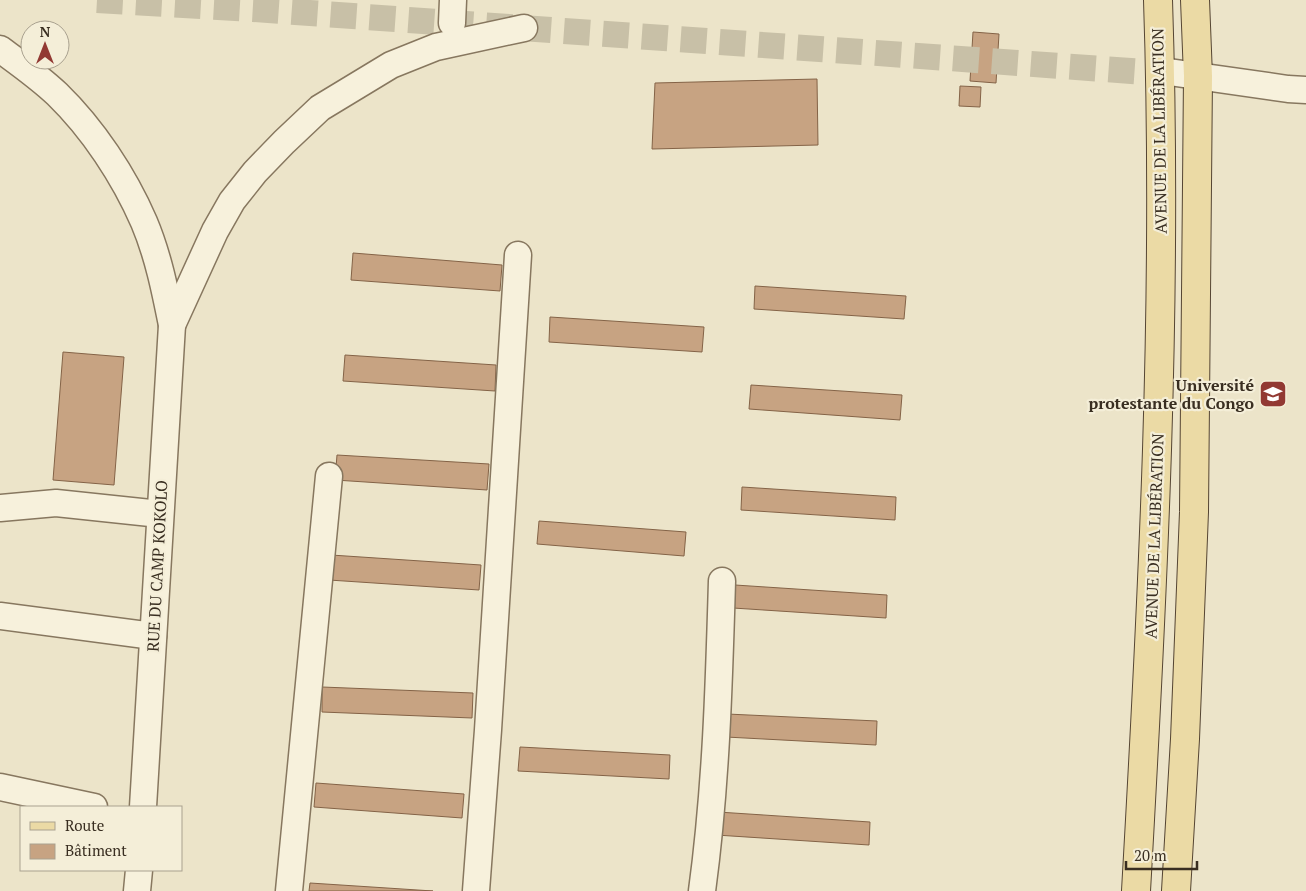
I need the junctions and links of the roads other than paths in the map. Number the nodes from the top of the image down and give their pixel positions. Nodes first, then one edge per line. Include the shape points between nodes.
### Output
1 (1158, 0) edge
2 (1196, 0) edge
3 (524, 28) dead end
4 (0, 49) edge
5 (1169, 72) tunnel mouth
6 (1198, 76) junction
7 (1306, 90) edge
8 (518, 255) dead end
9 (172, 325) junction
10 (330, 476) dead end
11 (0, 508) edge
12 (160, 514) junction
13 (722, 581) dead end
14 (0, 616) edge
15 (153, 636) junction
16 (0, 787) edge
17 (89, 806) edge
18 (143, 806) edge
19 (139, 871) edge
20 (137, 891) edge
21 (290, 891) edge
22 (476, 891) edge
23 (702, 891) edge
24 (1136, 891) edge
25 (1176, 891) edge

1 - 24 main road, AVENUE DE LA LIBÉRATION via 1161,140 1159,406
2 - 6 main road
3 - 9 street, RUE DU CAMP KOKOLO via 436,47 391,65 320,108 254,172 232,202 215,231
4 - 9 street, RUE DU CAMP KOKOLO via 56,94 82,121 129,191 156,257
5 - 6 street, AVENUE DE LA LIBÉRATION
6 - 7 street, AVENUE DE LA LIBÉRATION
6 - 25 main road via 1194,512
8 - 22 street
9 - 12 street, RUE DU CAMP KOKOLO
10 - 21 street
11 - 12 street via 56,503
12 - 15 street, RUE DU CAMP KOKOLO
13 - 23 street via 718,727
14 - 15 street
15 - 18 street, RUE DU CAMP KOKOLO
16 - 17 street
19 - 20 street

